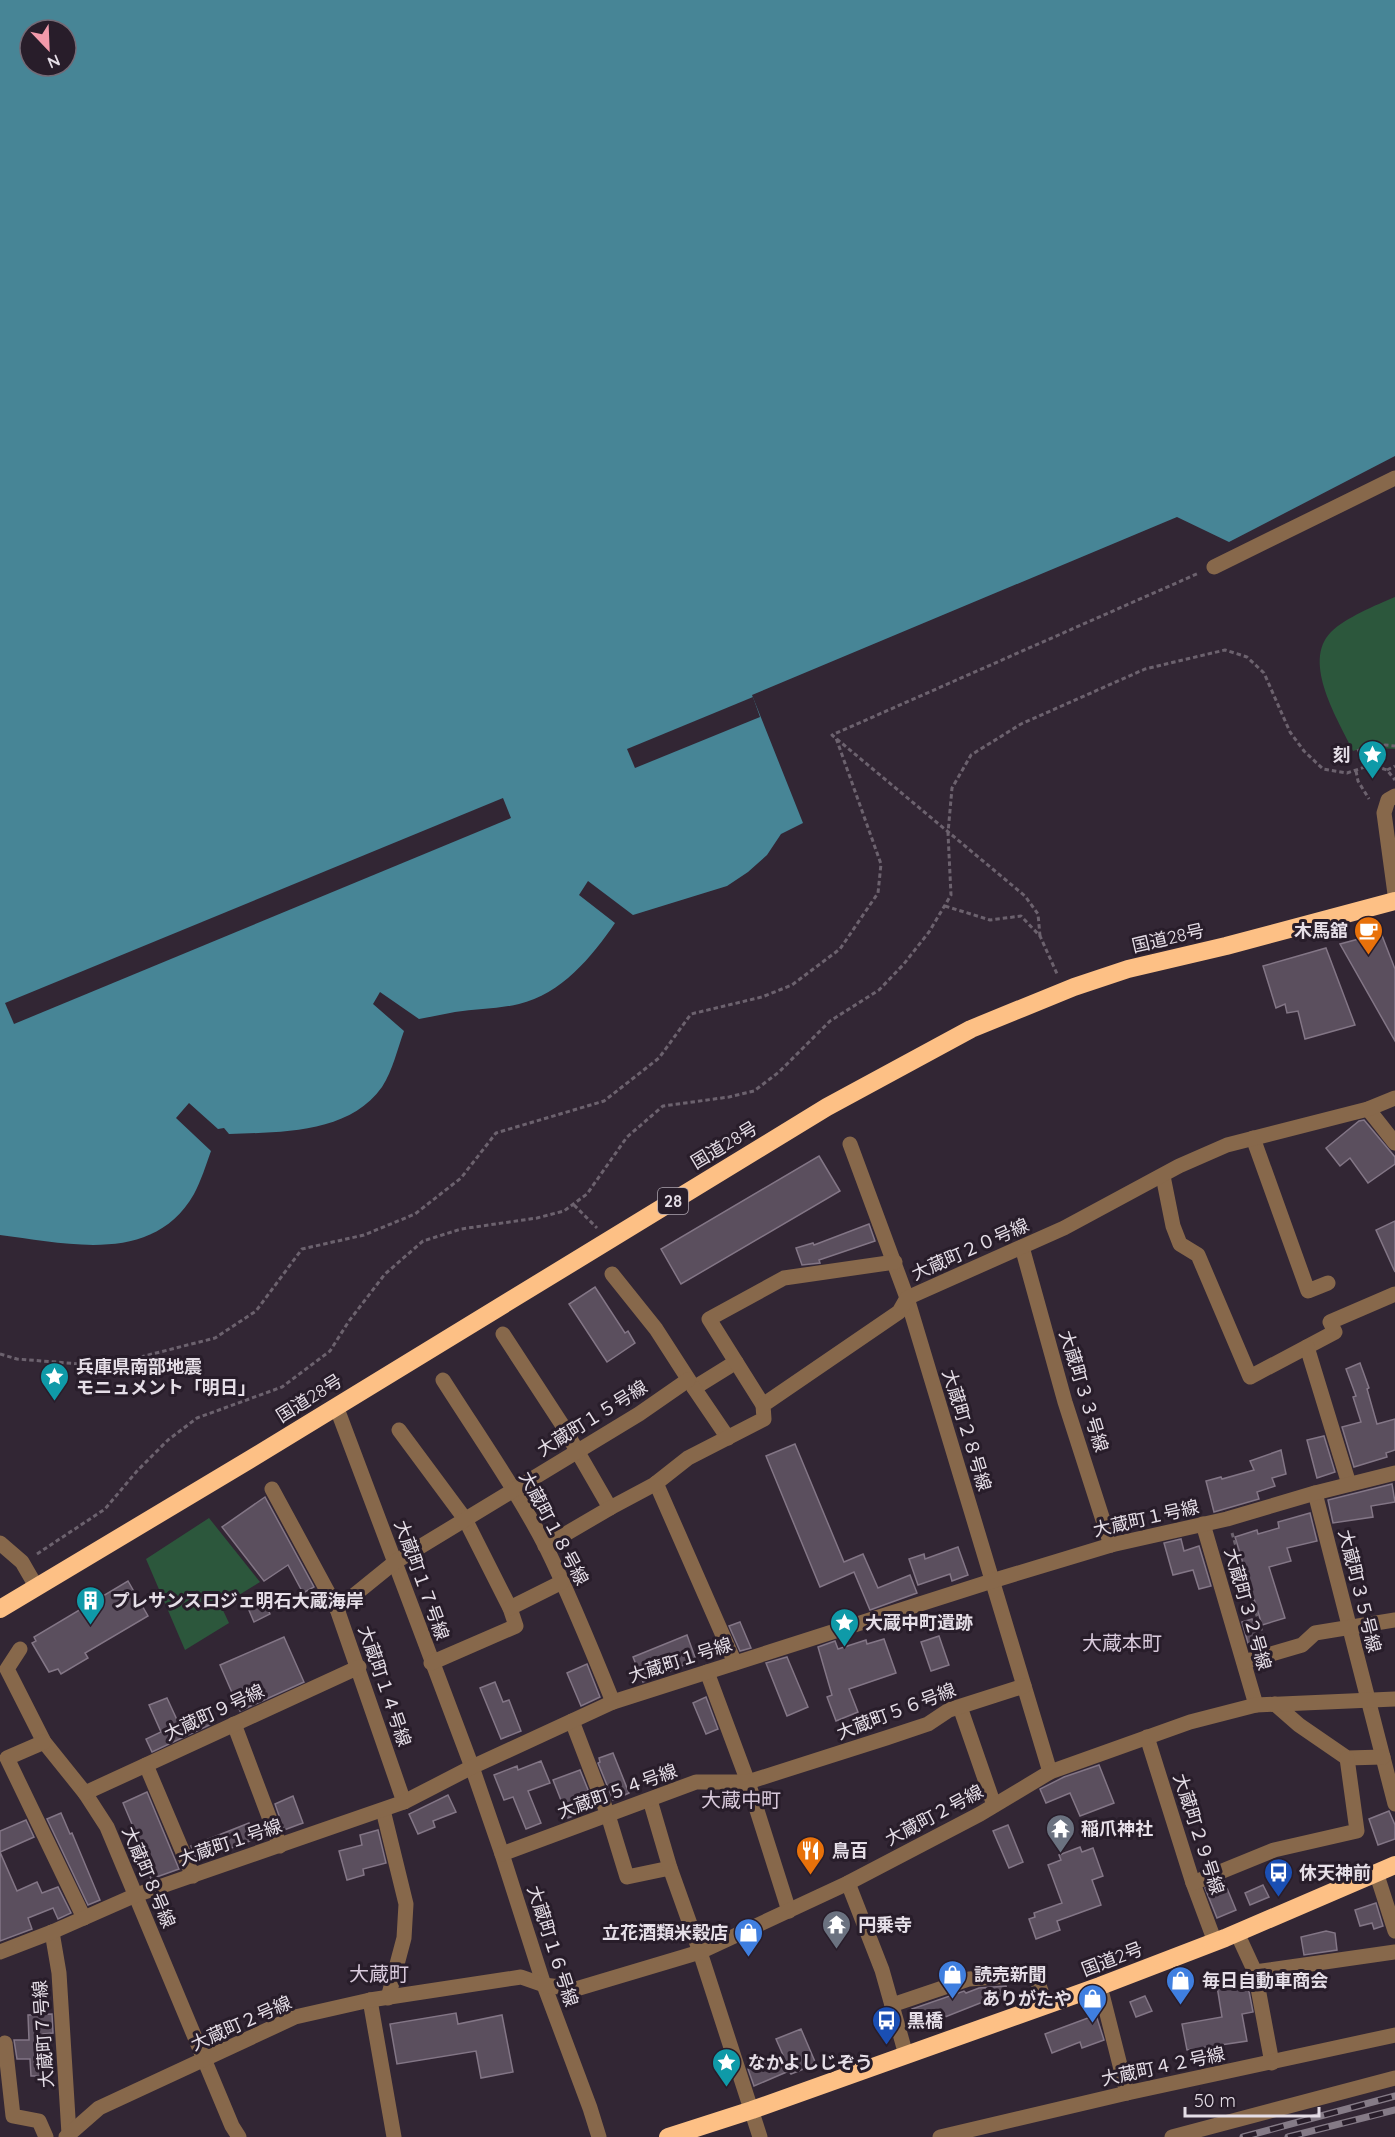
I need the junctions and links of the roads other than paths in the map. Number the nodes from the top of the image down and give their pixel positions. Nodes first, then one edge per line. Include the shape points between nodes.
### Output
1 (1395, 478) edge
2 (1215, 567) road end
3 (1395, 796) edge
4 (1395, 894) edge
5 (1395, 901) edge
6 (1395, 1098) edge
7 (1368, 1109) junction
8 (1253, 1138) junction
9 (1395, 1143) edge
10 (850, 1144) dead end
11 (1162, 1176) junction
12 (1022, 1247) junction
13 (895, 1262) junction
14 (612, 1274) dead end
15 (1328, 1283) dead end
16 (1395, 1293) edge
17 (907, 1298) junction
18 (503, 1334) dead end
19 (1306, 1347) junction
20 (736, 1362) junction
21 (443, 1380) dead end
22 (691, 1384) junction
23 (336, 1406) junction
24 (764, 1406) junction
25 (399, 1430) dead end
26 (728, 1438) junction
27 (577, 1452) junction
28 (1395, 1473) edge
29 (656, 1483) junction
30 (1349, 1484) junction
31 (272, 1489) dead end
32 (512, 1490) junction
33 (1315, 1493) junction
34 (610, 1508) junction
35 (465, 1519) junction
36 (1203, 1524) junction
37 (0, 1543) edge
38 (1111, 1545) junction
39 (545, 1546) junction
40 (395, 1562) junction
41 (992, 1581) junction
42 (562, 1582) junction
43 (37, 1588) junction
44 (510, 1608) junction
45 (0, 1609) edge
46 (337, 1609) junction
47 (1395, 1620) edge
48 (1349, 1628) junction
49 (20, 1649) dead end
50 (1244, 1662) junction
51 (431, 1663) junction
52 (735, 1663) junction
53 (358, 1667) junction
54 (707, 1672) junction
55 (1024, 1686) junction
56 (1395, 1699) edge
57 (1367, 1700) junction
58 (613, 1702) junction
59 (1275, 1704) junction
60 (1256, 1705) junction
61 (960, 1707) junction
62 (572, 1721) junction
63 (234, 1724) junction
64 (1147, 1737) junction
65 (44, 1742) junction
66 (1347, 1758) junction
67 (1387, 1763) edge
68 (146, 1765) junction
69 (472, 1767) junction
70 (1050, 1772) junction
71 (748, 1782) junction
72 (85, 1793) junction
73 (650, 1800) junction
74 (404, 1802) junction
75 (1395, 1804) edge
76 (994, 1805) junction
77 (383, 1810) junction
78 (608, 1815) junction
79 (280, 1846) junction
80 (502, 1854) junction
81 (1395, 1864) edge
82 (670, 1868) junction
83 (1376, 1872) junction
84 (193, 1876) junction
85 (848, 1883) junction
86 (1193, 1883) junction
87 (136, 1895) junction
88 (789, 1911) junction
89 (84, 1918) junction
90 (1395, 1931) edge
91 (52, 1932) junction
92 (1237, 1933) junction
93 (1215, 1942) junction
94 (0, 1952) edge
95 (700, 1952) junction
96 (1395, 1952) edge
97 (1255, 1972) junction
98 (544, 1985) junction
99 (1100, 1986) junction
100 (388, 1998) junction
101 (370, 2000) junction
102 (892, 2005) junction
103 (1046, 2006) junction
104 (1395, 2036) edge
105 (5, 2043) dead end
106 (906, 2055) junction
107 (205, 2060) junction
108 (1272, 2063) junction
109 (1395, 2078) edge
110 (1127, 2093) junction
111 (753, 2110) junction
112 (68, 2135) edge
113 (46, 2137) edge
114 (239, 2137) edge
115 (394, 2137) edge
116 (599, 2137) edge
117 (668, 2137) edge
118 (760, 2137) edge
119 (940, 2137) edge
120 (1172, 2137) edge

1 - 2 street
3 - 4 street via 1388,800 1384,813
5 - 23 highway, 国道28号 / 28 via 1128,969 971,1029 827,1107
6 - 7 street, 大蔵町２０号線
7 - 8 street, 大蔵町２０号線
7 - 9 street
8 - 11 street, 大蔵町２０号線 via 1227,1145
8 - 15 street via 1308,1291
10 - 13 street, 大蔵町２８号線
11 - 12 street, 大蔵町２０号線
11 - 19 street via 1180,1244 1198,1255 1250,1377
12 - 17 street, 大蔵町２０号線
12 - 38 street, 大蔵町３３号線 via 1065,1402
13 - 17 street, 大蔵町２８号線
13 - 20 street via 784,1278 708,1319
14 - 22 street via 656,1329
16 - 19 street via 1330,1322 1335,1332
17 - 24 street, 大蔵町２０号線 via 899,1312
17 - 41 street, 大蔵町２８号線
18 - 27 street
19 - 30 street
20 - 22 street, 大蔵町１５号線
20 - 24 street
21 - 32 street, 大蔵町１８号線
22 - 26 street
22 - 27 street, 大蔵町１５号線
23 - 40 street, 大蔵町１７号線
23 - 43 highway, 国道28号 / 28
24 - 26 street, 大蔵町２０号線 via 764,1419
25 - 35 street
26 - 29 street, 大蔵町２０号線 via 688,1458
27 - 32 street, 大蔵町１５号線
27 - 34 street
28 - 30 street, 大蔵町１号線
29 - 34 street, 大蔵町２０号線
29 - 52 street
30 - 33 street, 大蔵町１号線
31 - 46 street, 大蔵町１４号線
32 - 35 street, 大蔵町１５号線
32 - 39 street, 大蔵町１８号線
33 - 36 street, 大蔵町１号線
33 - 48 street, 大蔵町３５号線
34 - 39 street, 大蔵町２０号線
35 - 40 street, 大蔵町１５号線
35 - 44 street
36 - 38 street, 大蔵町１号線
36 - 50 street, 大蔵町３２号線
37 - 43 street via 22,1562
38 - 41 street, 大蔵町１号線
39 - 42 street, 大蔵町１８号線
40 - 46 street, 大蔵町１５号線
40 - 51 street, 大蔵町１７号線
41 - 52 street, 大蔵町１号線
41 - 55 street, 大蔵町２８号線
42 - 44 street
42 - 58 street, 大蔵町１８号線
43 - 45 highway, 国道28号 / 28
44 - 51 street via 516,1626
46 - 53 street, 大蔵町１４号線
47 - 48 street
48 - 50 street via 1315,1633 1302,1645
48 - 57 street, 大蔵町３５号線
49 - 65 street, 大蔵町８号線 via 7,1670
50 - 60 street, 大蔵町３２号線
51 - 69 street, 大蔵町１７号線
52 - 54 street, 大蔵町１号線
53 - 63 street, 大蔵町９号線
53 - 74 street, 大蔵町１４号線
54 - 58 street, 大蔵町１号線
54 - 71 street
55 - 61 street, 大蔵町５６号線
55 - 70 street, 大蔵町２８号線
56 - 57 street, 大蔵町２号線
57 - 59 street, 大蔵町２号線
57 - 67 street, 大蔵町３５号線
58 - 62 street, 大蔵町１号線
59 - 60 street, 大蔵町２号線
59 - 66 street
60 - 64 street, 大蔵町２号線
61 - 71 street, 大蔵町５６号線 via 928,1724
61 - 76 street
62 - 69 street, 大蔵町１号線
62 - 78 street
63 - 68 street, 大蔵町９号線
63 - 79 street
64 - 70 street, 大蔵町２号線
64 - 86 street, 大蔵町２９号線
65 - 72 street, 大蔵町８号線
65 - 89 street via 7,1758
66 - 67 street
66 - 86 street via 1357,1831 1274,1850
67 - 75 street, 大蔵町３５号線
68 - 72 street, 大蔵町９号線
68 - 84 street
69 - 74 street, 大蔵町１号線
69 - 80 street, 大蔵町１６号線
70 - 76 street, 大蔵町２号線
71 - 73 street, 大蔵町５４号線 via 696,1782
71 - 88 street
72 - 87 street, 大蔵町８号線 via 107,1827
73 - 78 street, 大蔵町５４号線
73 - 82 street
74 - 77 street, 大蔵町１号線
76 - 85 street, 大蔵町２号線
77 - 79 street, 大蔵町１号線
77 - 100 street via 406,1904 404,1938
78 - 80 street, 大蔵町５４号線
78 - 82 street via 627,1877
79 - 84 street, 大蔵町１号線
80 - 98 street, 大蔵町１６号線
81 - 83 highway, 国道2号
82 - 95 street
83 - 90 street
83 - 92 highway, 国道2号
84 - 87 street, 大蔵町１号線
85 - 88 street, 大蔵町２号線
85 - 102 street
86 - 93 street, 大蔵町２９号線
87 - 89 street, 大蔵町１号線
87 - 107 street, 大蔵町８号線
88 - 95 street, 大蔵町２号線
89 - 91 street, 大蔵町１号線
91 - 94 street, 大蔵町１号線
91 - 112 street, 大蔵町７号線 via 59,1973
92 - 93 highway, 国道2号
92 - 97 street
93 - 99 highway, 国道2号
95 - 98 street, 大蔵町２号線 via 576,1989
95 - 111 street
96 - 97 street
97 - 108 street
98 - 100 street, 大蔵町２号線 via 521,1977
98 - 116 street, 大蔵町１６号線
99 - 103 highway, 国道2号
99 - 110 street
100 - 101 street, 大蔵町２号線
101 - 107 street, 大蔵町２号線 via 295,2017
101 - 115 street
102 - 103 street via 969,1979 1035,1974
102 - 106 street
103 - 106 highway, 国道2号
104 - 108 street, 大蔵町４２号線
105 - 113 street via 13,2116 39,2121
106 - 111 highway, 国道2号
107 - 112 street, 大蔵町２号線 via 99,2108
107 - 114 street, 大蔵町８号線
108 - 110 street, 大蔵町４２号線
109 - 120 street
110 - 119 street, 大蔵町４２号線
111 - 117 highway, 国道2号
111 - 118 street

